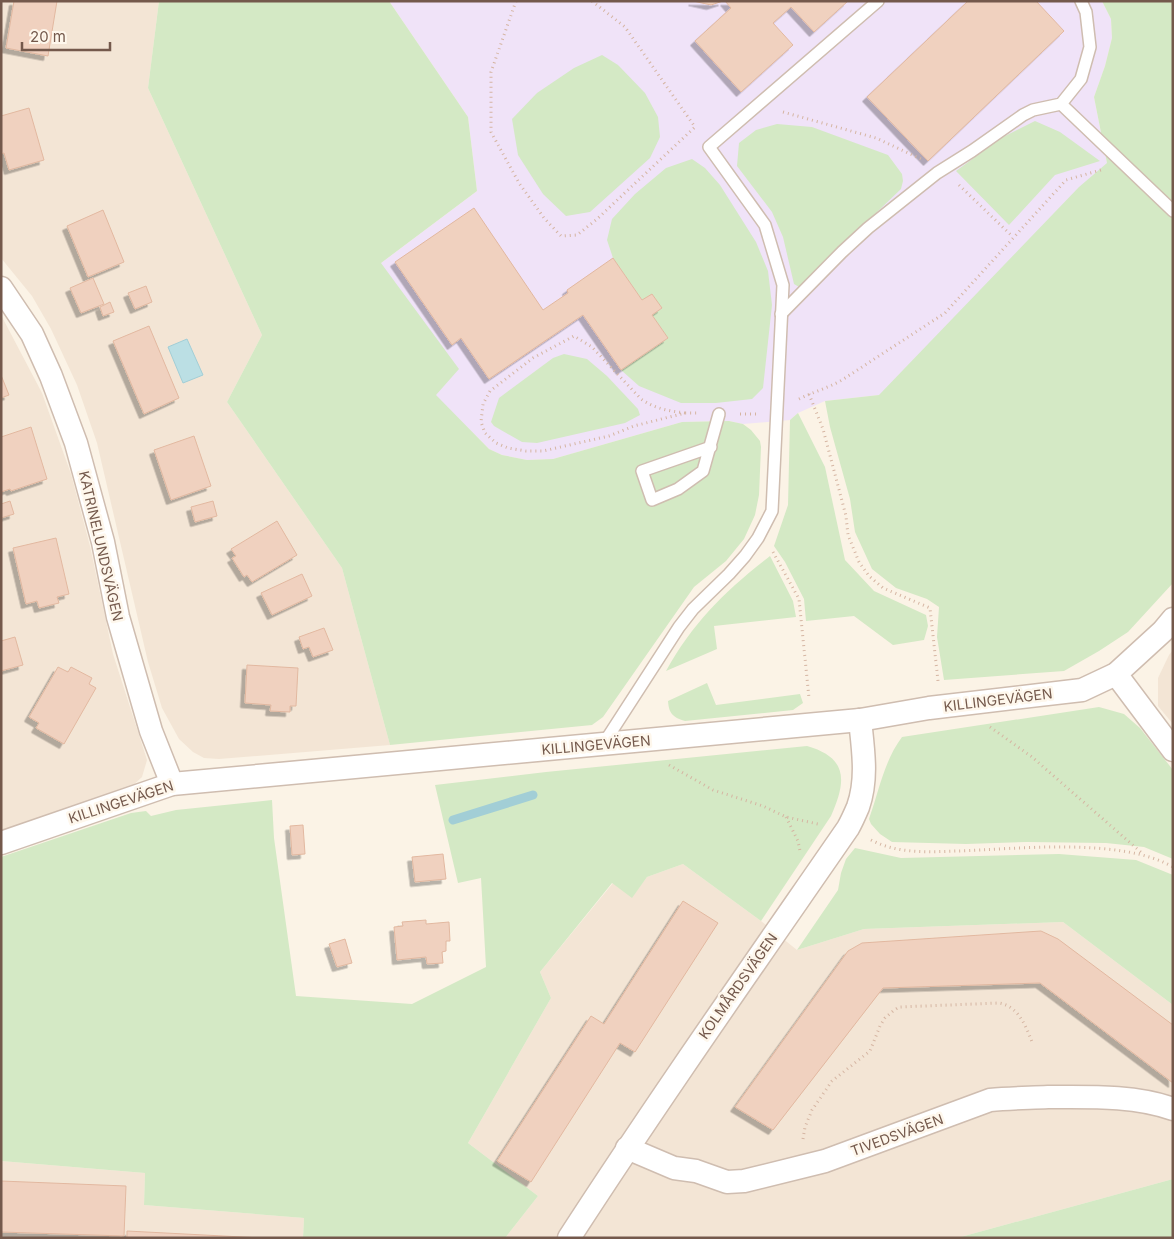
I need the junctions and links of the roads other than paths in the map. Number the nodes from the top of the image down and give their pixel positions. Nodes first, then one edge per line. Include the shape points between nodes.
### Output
1 (878, 1) edge
2 (1081, 1) edge
3 (1061, 104) junction
4 (1173, 211) edge
5 (1, 288) edge
6 (781, 314) junction
7 (719, 414) road end
8 (711, 447) junction
9 (1173, 619) edge
10 (1116, 674) junction
11 (860, 720) junction
12 (604, 744) junction
13 (1173, 750) edge
14 (172, 784) junction
15 (1, 843) edge
16 (1173, 1109) edge
17 (627, 1148) junction
18 (569, 1238) edge

1 - 6 lane via 709,147 765,225 783,285
2 - 3 lane via 1086,12 1090,47 1081,79
3 - 4 lane
3 - 6 lane via 1033,110 942,169 868,228
5 - 14 street, KATRINELUNDSVÄGEN via 32,334 76,443 103,542 118,617 151,731
6 - 12 lane via 772,511 758,538 679,627
7 - 8 lane
8 - 8 lane via 642,471 652,500 678,489 702,471
9 - 10 street, KILLINGEVÄGEN
10 - 11 street, KILLINGEVÄGEN via 1082,690 929,708
10 - 13 street
11 - 12 street, KILLINGEVÄGEN
11 - 17 street, KOLMÅRDSVÄGEN via 863,786 848,828
12 - 14 street, KILLINGEVÄGEN
14 - 15 street, KILLINGEVÄGEN
16 - 17 street, TIVEDSVÄGEN via 1158,1104 1090,1096 990,1100 826,1161 744,1181 727,1182 674,1168
17 - 18 street, KOLMÅRDSVÄGEN

